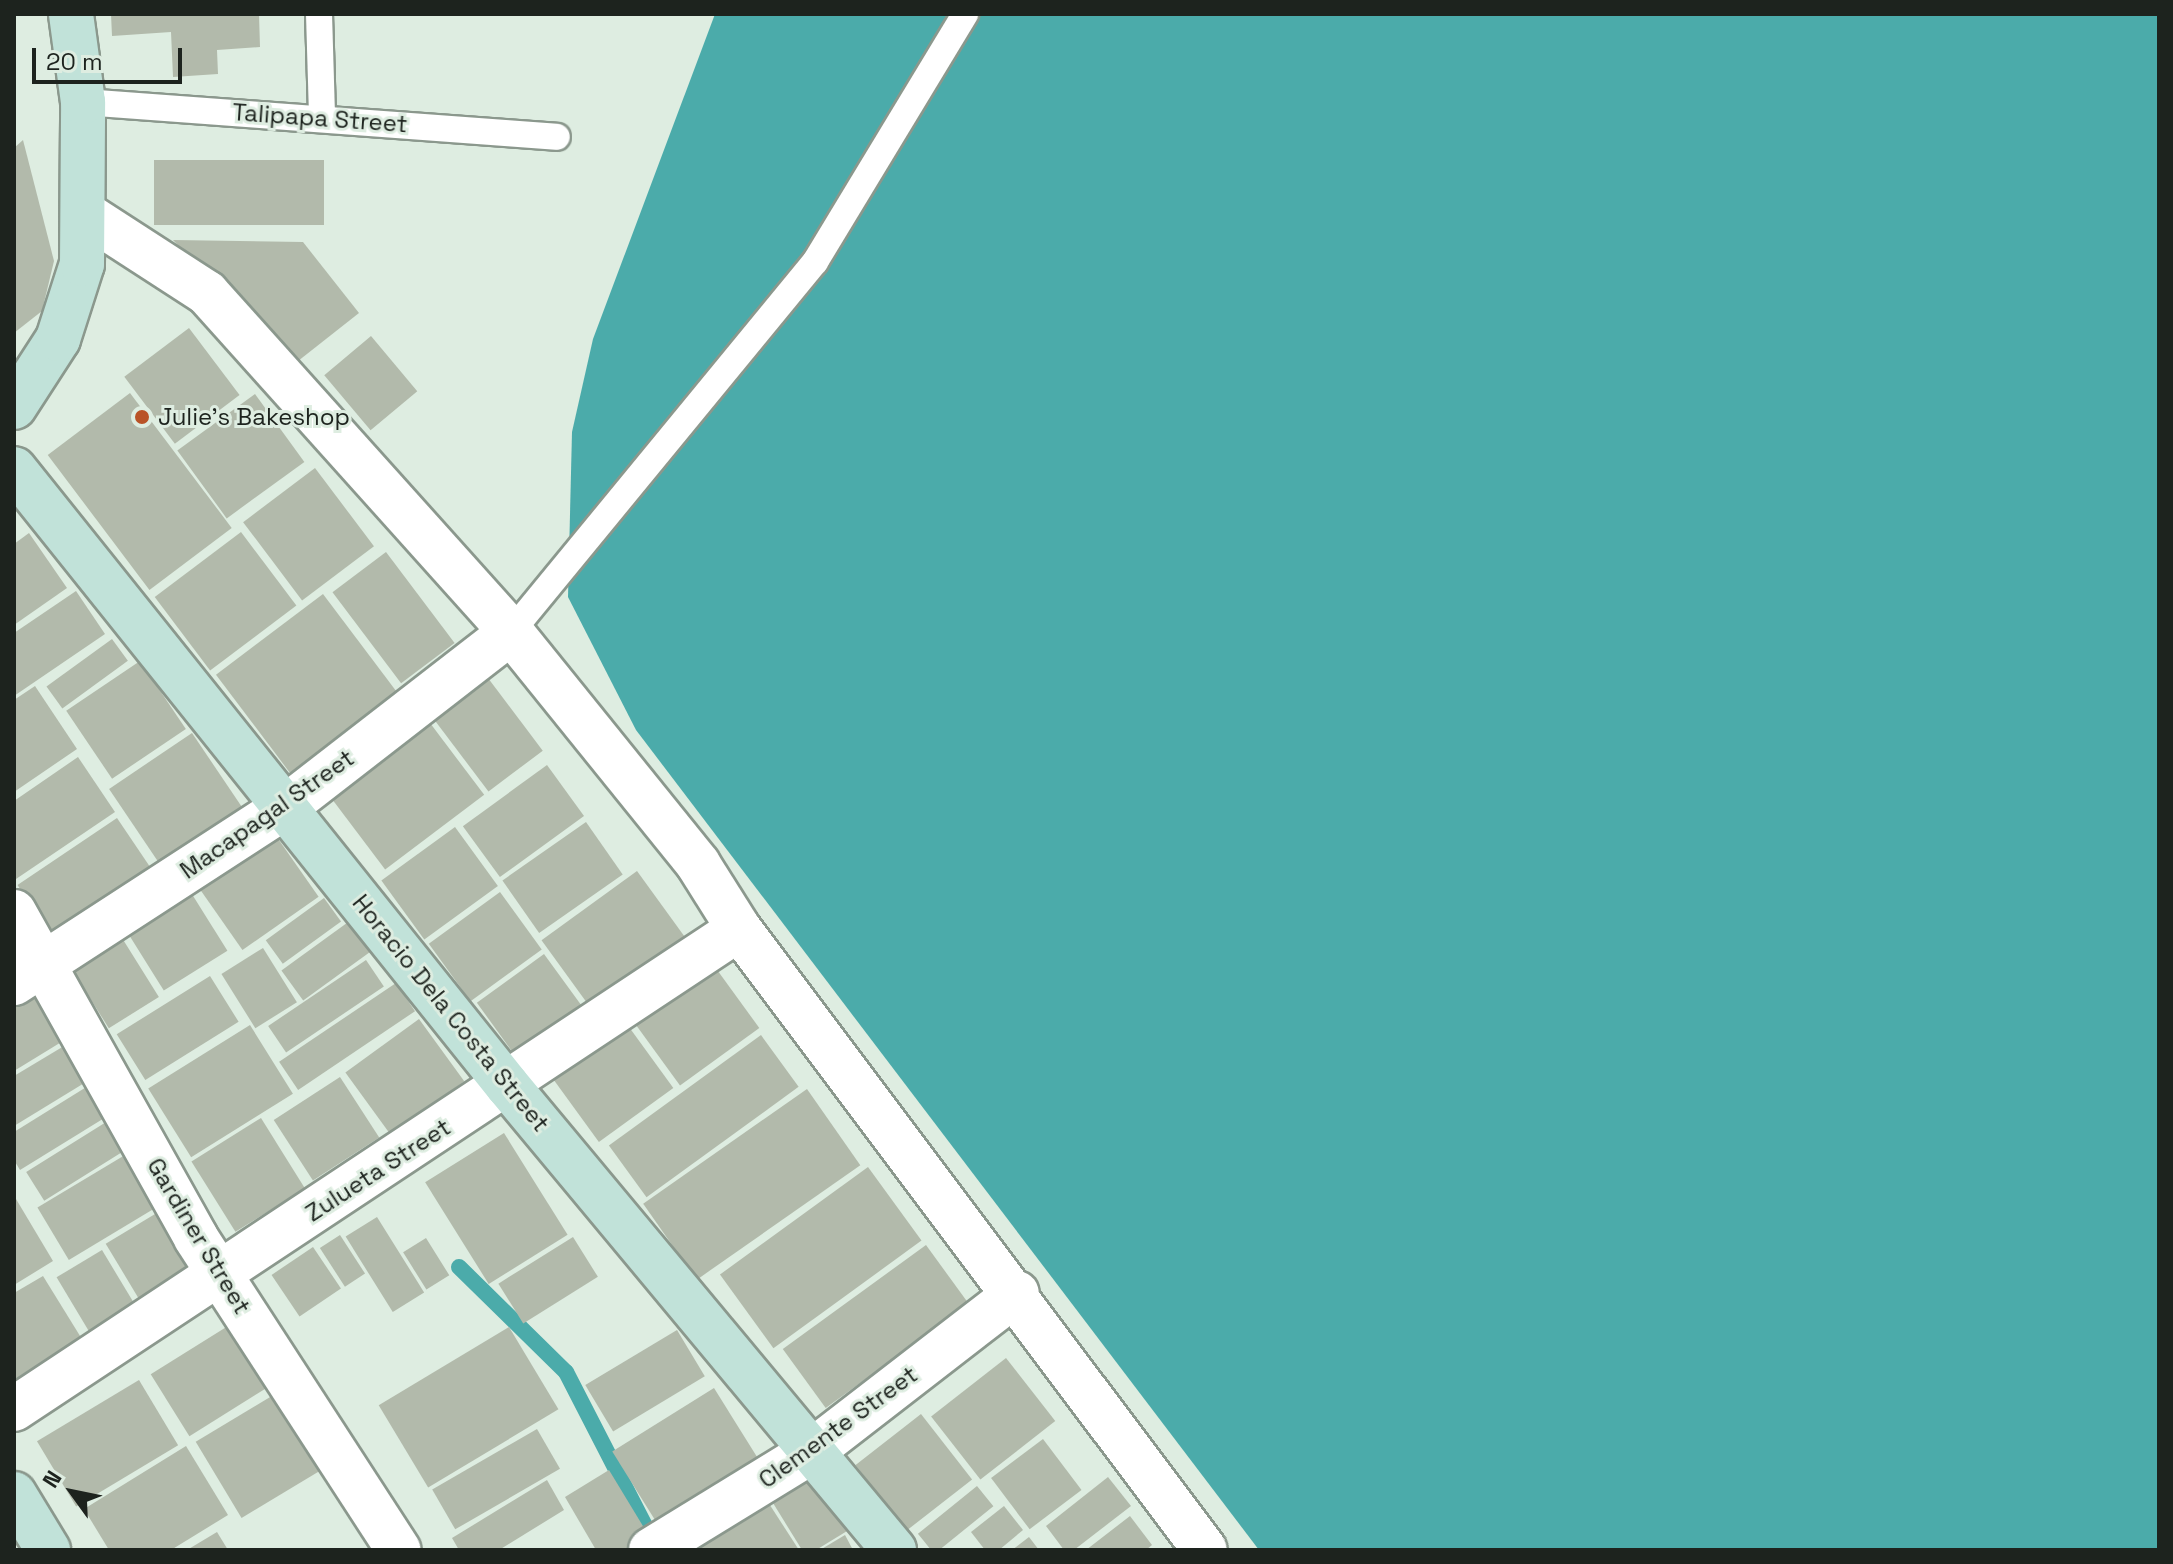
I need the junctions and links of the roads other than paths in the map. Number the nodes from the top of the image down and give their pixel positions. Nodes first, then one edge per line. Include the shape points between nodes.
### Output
1 (71, 14) edge
2 (319, 14) edge
3 (965, 14) edge
4 (83, 102) junction
5 (322, 116) junction
6 (557, 137) dead end
7 (85, 214) junction
8 (14, 407) edge
9 (14, 469) edge
10 (511, 632) junction
11 (287, 806) junction
12 (14, 912) edge
13 (739, 929) junction
14 (30, 973) edge
15 (507, 1085) junction
16 (219, 1274) junction
17 (1017, 1293) junction
18 (14, 1409) edge
19 (811, 1452) junction
20 (14, 1494) edge
21 (48, 1550) edge
22 (399, 1550) edge
23 (651, 1550) edge
24 (894, 1550) edge
25 (1205, 1550) edge

1 - 4 street
2 - 5 lane
3 - 10 lane via 815,262
4 - 5 lane, Talipapa Street
4 - 7 street
5 - 6 lane, Talipapa Street
7 - 8 street via 73,303 46,361
7 - 10 street via 207,293
9 - 11 street, Horacio Dela Costa Street
10 - 11 street, Macapagal Street
10 - 13 street via 698,864
11 - 14 street, Macapagal Street
11 - 15 street, Horacio Dela Costa Street
12 - 14 street, Gardiner Street
13 - 15 street, Zulueta Street
13 - 17 street
14 - 16 street, Gardiner Street
15 - 16 street, Zulueta Street
15 - 19 street, Horacio Dela Costa Street
16 - 18 street, Zulueta Street
16 - 22 street, Gardiner Street
17 - 19 street, Clemente Street
17 - 25 street
19 - 23 street, Clemente Street
19 - 24 street, Horacio Dela Costa Street
20 - 21 street

